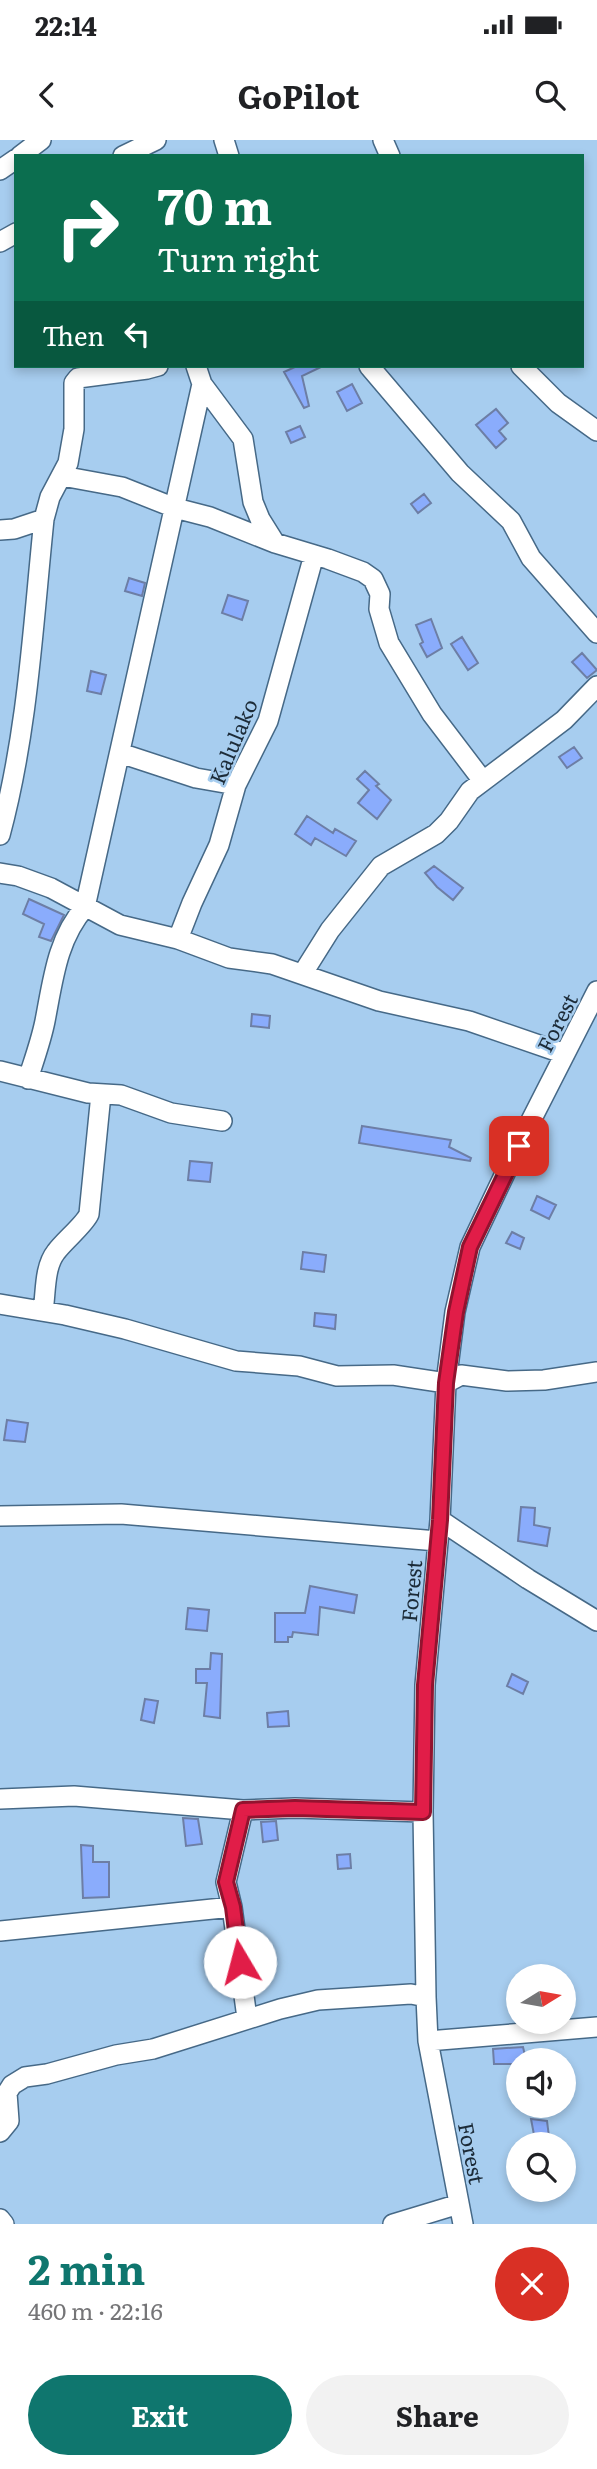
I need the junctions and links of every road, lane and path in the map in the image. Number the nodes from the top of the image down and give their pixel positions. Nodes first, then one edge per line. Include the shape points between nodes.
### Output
1 (41, 140) edge
2 (149, 145) edge
3 (22, 154) edge
4 (128, 154) edge
5 (151, 368) edge
6 (371, 368) edge
7 (523, 368) edge
8 (199, 375) edge
9 (597, 431) edge
10 (62, 476) junction
11 (175, 508) junction
12 (44, 519) junction
13 (0, 530) edge
14 (275, 543) junction
15 (314, 555) junction
16 (597, 634) edge
17 (597, 686) edge
18 (120, 753) junction
19 (483, 781) junction
20 (236, 785) junction
21 (0, 835) edge
22 (0, 873) edge
23 (85, 907) junction
24 (178, 939) junction
25 (303, 974) junction
26 (597, 991) edge
27 (565, 1054) junction
28 (0, 1071) edge
29 (29, 1079) junction
30 (101, 1094) junction
31 (222, 1121) dead end
32 (0, 1304) edge
33 (43, 1311) junction
34 (597, 1372) edge
35 (446, 1383) junction
36 (0, 1516) edge
37 (440, 1520) junction
38 (437, 1542) junction
39 (597, 1621) edge
40 (0, 1799) edge
41 (243, 1810) junction
42 (423, 1812) junction
43 (233, 1907) junction
44 (0, 1931) edge
45 (426, 1997) junction
46 (247, 2018) junction
47 (597, 2027) edge
48 (428, 2041) junction
49 (9, 2078) edge
50 (0, 2132) edge
51 (460, 2204) junction
52 (0, 2220) edge
53 (4, 2224) edge
54 (393, 2224) edge
55 (463, 2224) edge

1 - 3 street
2 - 4 street
5 - 10 street via 78,378 74,383 74,429
6 - 16 street via 460,473 511,521 531,558
7 - 9 street via 558,403
8 - 11 street
8 - 14 street via 243,439 253,502
10 - 11 street via 122,487
10 - 12 street
11 - 14 street
11 - 18 street
12 - 13 street
12 - 21 street via 24,722
14 - 15 street
15 - 19 street via 373,579 389,643 432,714
15 - 20 street, Kalulako via 268,721
17 - 19 street via 564,720
18 - 20 street via 196,778
18 - 23 street
19 - 25 street via 464,796 436,834 372,875
20 - 24 street, Kalulako via 219,845
22 - 23 street via 43,885
23 - 24 street via 120,925
23 - 29 street via 62,945
24 - 25 street via 229,958
25 - 27 street via 379,1001 469,1021
26 - 27 street, Forest
27 - 35 street, Forest via 470,1247
28 - 29 street
29 - 30 street
30 - 31 street
30 - 33 street via 89,1214 54,1254
32 - 33 street
33 - 35 street via 236,1361 299,1366 337,1376 412,1377
34 - 35 street via 544,1380 461,1376
35 - 37 street, Forest
36 - 38 street via 121,1514
37 - 38 street, Forest
37 - 39 street
38 - 42 street, Forest via 425,1685
40 - 41 street via 74,1796
41 - 42 street
41 - 43 street via 226,1882
42 - 45 street, Forest
43 - 44 street
43 - 46 street
45 - 46 street via 318,2000
45 - 48 street, Forest
46 - 49 street via 169,2044
47 - 48 street
48 - 51 street, Forest
49 - 50 street via 9,2121
51 - 54 street
51 - 55 street, Forest
52 - 53 street

